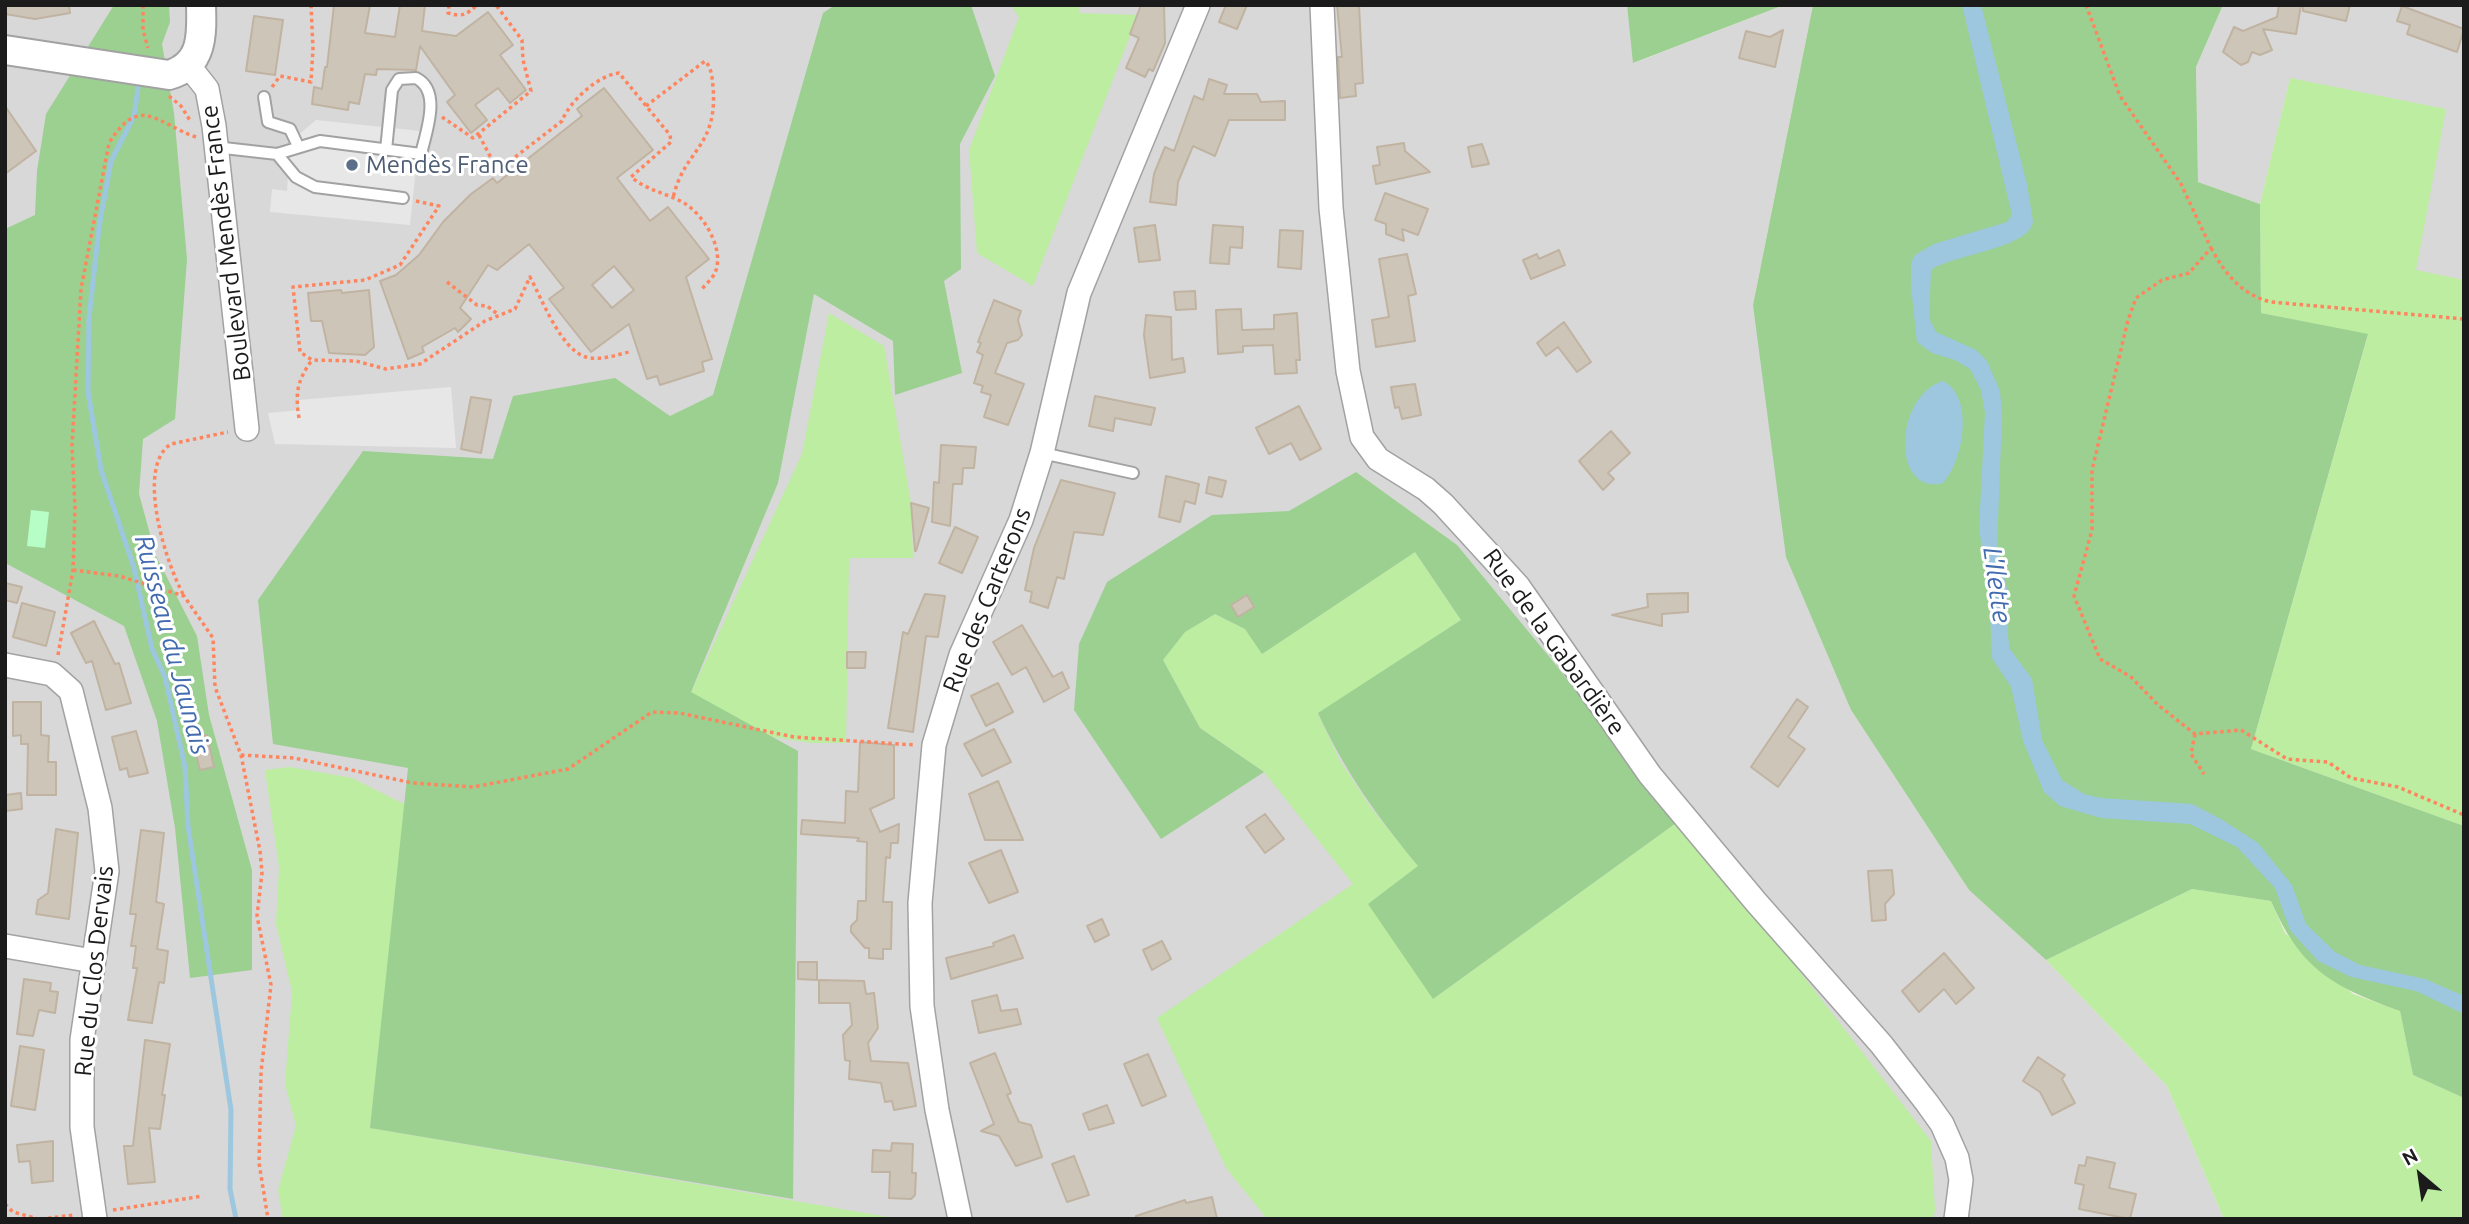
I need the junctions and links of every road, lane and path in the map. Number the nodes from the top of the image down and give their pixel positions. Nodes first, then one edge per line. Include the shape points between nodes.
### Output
1 (143, 5) edge
2 (201, 5) edge
3 (311, 5) edge
4 (449, 5) edge
5 (477, 5) edge
6 (496, 5) edge
7 (1198, 5) edge
8 (1322, 5) edge
9 (2086, 5) edge
10 (5, 50) edge
11 (188, 65) junction
12 (153, 75) junction
13 (264, 97) joint
14 (646, 106) junction
15 (430, 110) junction
16 (479, 135) junction
17 (208, 141) junction
18 (298, 146) junction
19 (386, 150) junction
20 (277, 154) junction
21 (403, 198) joint
22 (673, 198) junction
23 (2210, 248) junction
24 (447, 282) dead end
25 (701, 290) dead end
26 (499, 315) junction
27 (2464, 319) edge
28 (629, 352) dead end
29 (312, 360) junction
30 (299, 418) dead end
31 (247, 429) joint
32 (1042, 453) junction
33 (1133, 474) dead end
34 (72, 570) junction
35 (184, 596) junction
36 (5, 665) edge
37 (52, 674) junction
38 (2195, 734) junction
39 (934, 745) junction
40 (241, 755) junction
41 (2204, 774) dead end
42 (2464, 815) edge
43 (5, 946) edge
44 (93, 961) junction
45 (203, 1196) dead end
46 (5, 1205) edge
47 (95, 1216) edge
48 (40, 1219) edge
49 (268, 1219) edge
50 (960, 1219) edge
51 (1956, 1219) edge

1 - 12 path via 143,30
2 - 11 street via 201,45
3 - 13 path via 311,82 280,76
4 - 5 path via 448,13 459,16
6 - 16 path via 522,40 531,91
7 - 32 street, Rue des Carterons via 1079,293
8 - 51 street, Rue de la Gabardière via 1331,208 1348,371 1362,437 1378,460 1426,489 1467,526 1518,586 1650,775 1927,1103 1957,1158 1961,1180
9 - 23 path via 2120,96 2181,184
10 - 12 street
11 - 12 street via 176,73
11 - 17 street, Boulevard Mendès France via 207,89
12 - 17 path via 152,88 181,106
13 - 18 lane via 268,122 290,129
14 - 16 path via 625,78 613,74 493,174 491,158
14 - 22 path via 671,142 631,177 645,188
14 - 22 path via 705,61 710,66 711,128 680,177
15 - 16 path via 467,135
15 - 19 lane via 421,154
15 - 19 lane via 422,80 399,79 392,90
17 - 20 lane
17 - 31 street, Boulevard Mendès France
17 - 34 path via 156,116 137,115 109,143 81,289 72,446
18 - 19 lane via 320,141
18 - 20 lane
20 - 21 lane via 296,177 315,187
21 - 29 path via 439,206 400,265 365,280 293,287 300,352
22 - 25 path via 697,213 714,244 715,273
23 - 27 path via 2251,297
23 - 38 path via 2189,273 2162,280 2136,298 2092,470 2092,530 2074,596 2100,659 2131,677
24 - 26 path
26 - 28 path via 515,309 530,278 574,350 596,359
26 - 29 path via 420,364 386,369 356,360
29 - 30 path via 295,393
31 - 35 path via 181,440 159,455 155,485 164,553
32 - 33 lane
32 - 39 street, Rue des Carterons via 1021,520 961,655
34 - 35 path via 119,576
34 - 37 path
35 - 40 path via 213,638 215,687
36 - 37 street
37 - 44 street, Rue du Clos Dervais via 66,684 75,700 100,808 107,871
38 - 41 path via 2191,754
38 - 42 path via 2241,730 2287,759 2328,762 2351,778 2398,787
39 - 40 path via 794,737 678,713 652,712 568,769 472,787 413,783 293,758
39 - 50 street, Rue des Carterons via 920,903 922,1006
40 - 49 path via 260,850 257,916 271,985 261,1072 259,1163
43 - 44 street
44 - 47 street, Rue du Clos Dervais via 82,1040 82,1127
45 - 47 path
46 - 48 path via 13,1212
47 - 48 path

